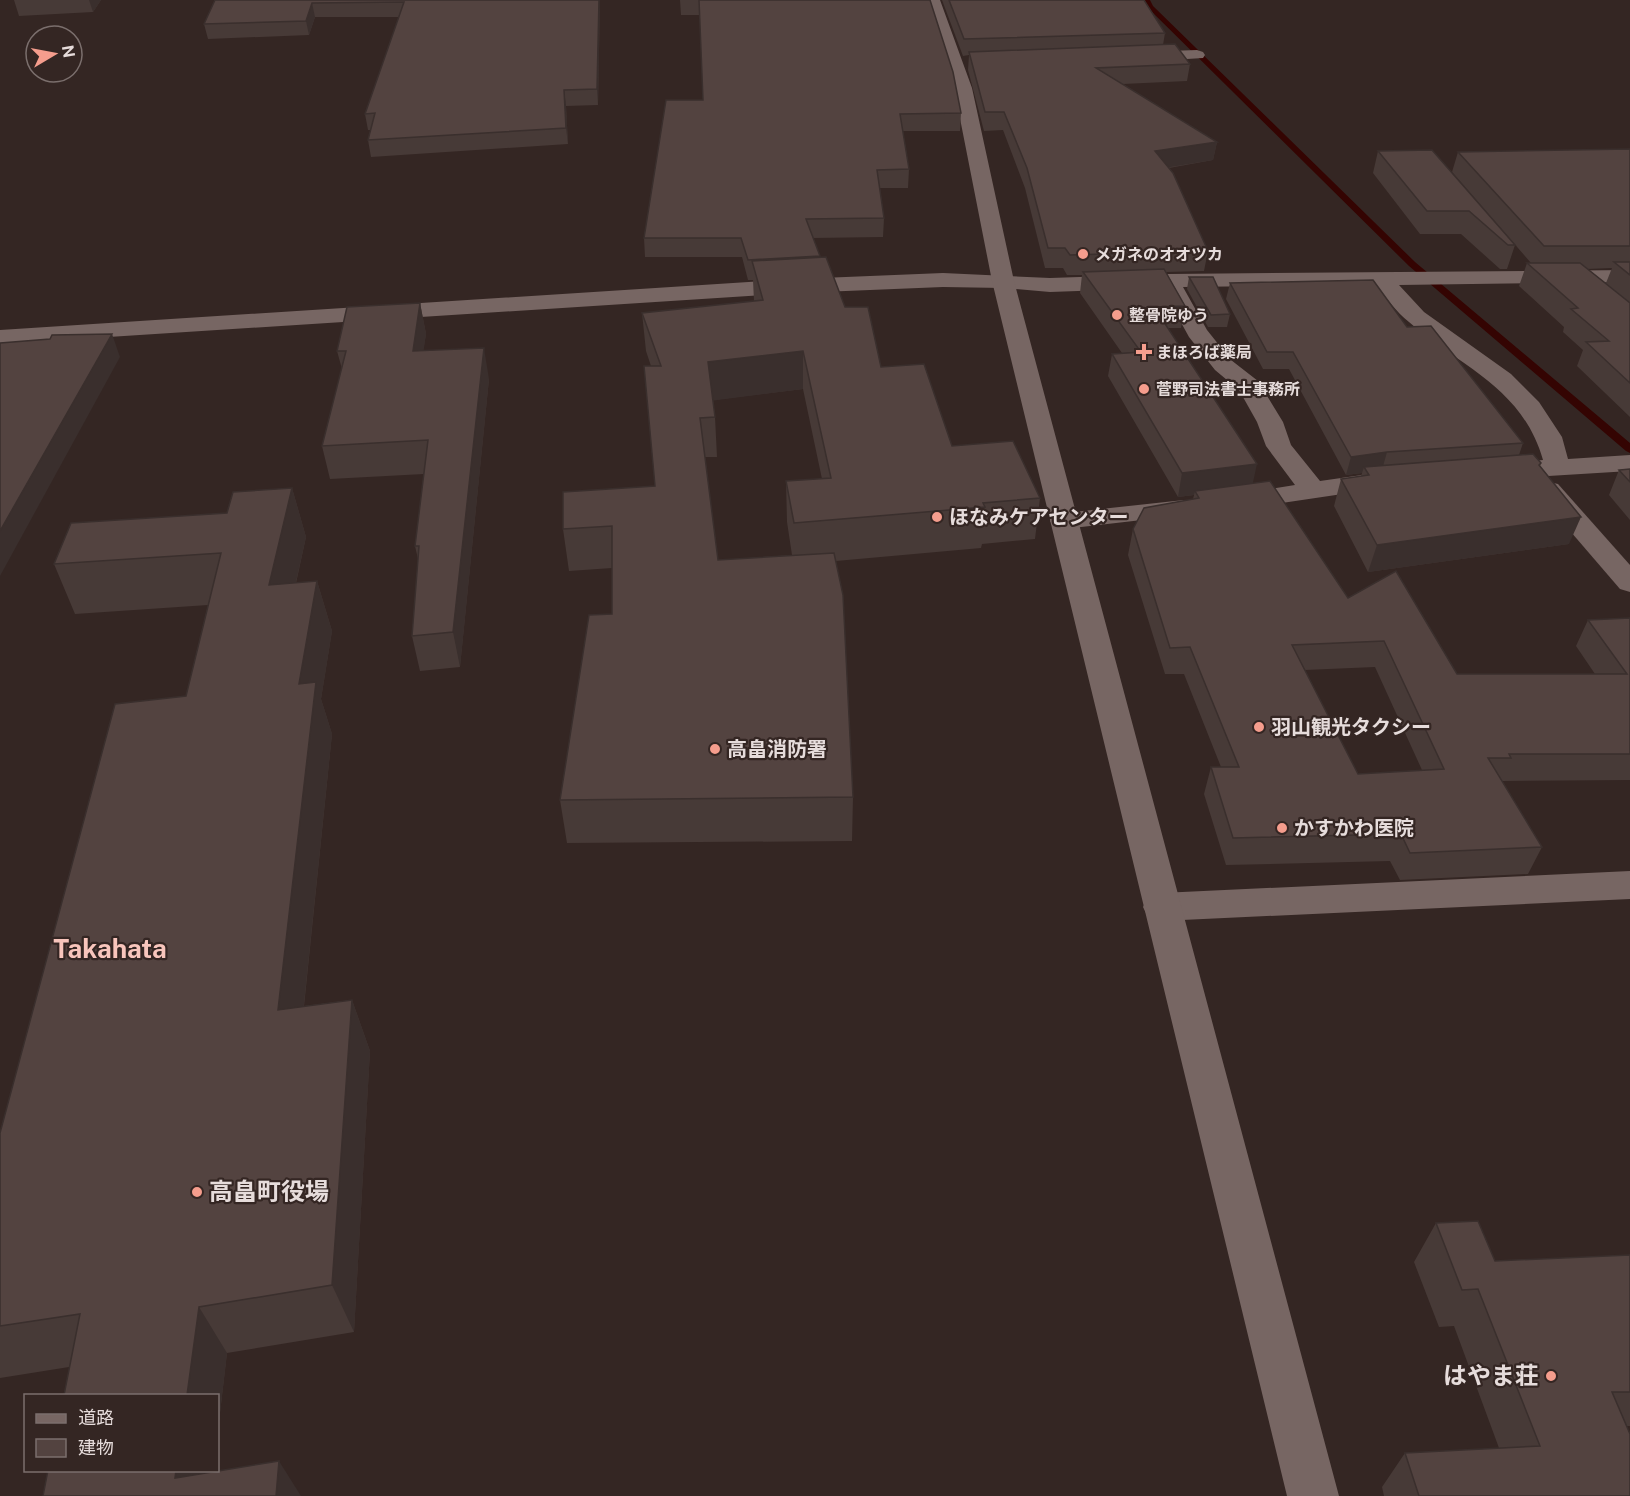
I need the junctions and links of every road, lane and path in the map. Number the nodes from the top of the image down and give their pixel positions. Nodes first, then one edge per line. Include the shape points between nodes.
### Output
1 (933, 0) edge
2 (1197, 55) dead end
3 (1128, 57) edge
4 (1513, 259) edge
5 (1528, 276) junction
6 (1576, 276) junction
7 (1630, 276) edge
8 (1381, 279) junction
9 (1003, 281) junction
10 (1169, 281) junction
11 (1601, 295) edge
12 (0, 337) edge
13 (1630, 463) edge
14 (1558, 468) junction
15 (1530, 469) junction
16 (1473, 473) edge
17 (1405, 478) edge
18 (1312, 490) junction
19 (1064, 521) junction
20 (1630, 583) edge
21 (1630, 885) edge
22 (1161, 907) junction
23 (1312, 1496) edge

1 - 9 street via 961,63
2 - 3 street
4 - 5 street
5 - 6 street
5 - 8 street
6 - 7 street
6 - 11 street
8 - 10 street
8 - 14 street via 1416,317 1502,379 1530,407 1549,437
9 - 10 street via 1050,285
9 - 12 street via 797,286
9 - 19 street
10 - 18 street via 1197,332 1223,365 1249,386 1279,446
13 - 14 street
14 - 15 street
15 - 16 street
15 - 20 street
17 - 18 street
18 - 19 street via 1114,518
19 - 22 street
21 - 22 street
22 - 23 street

